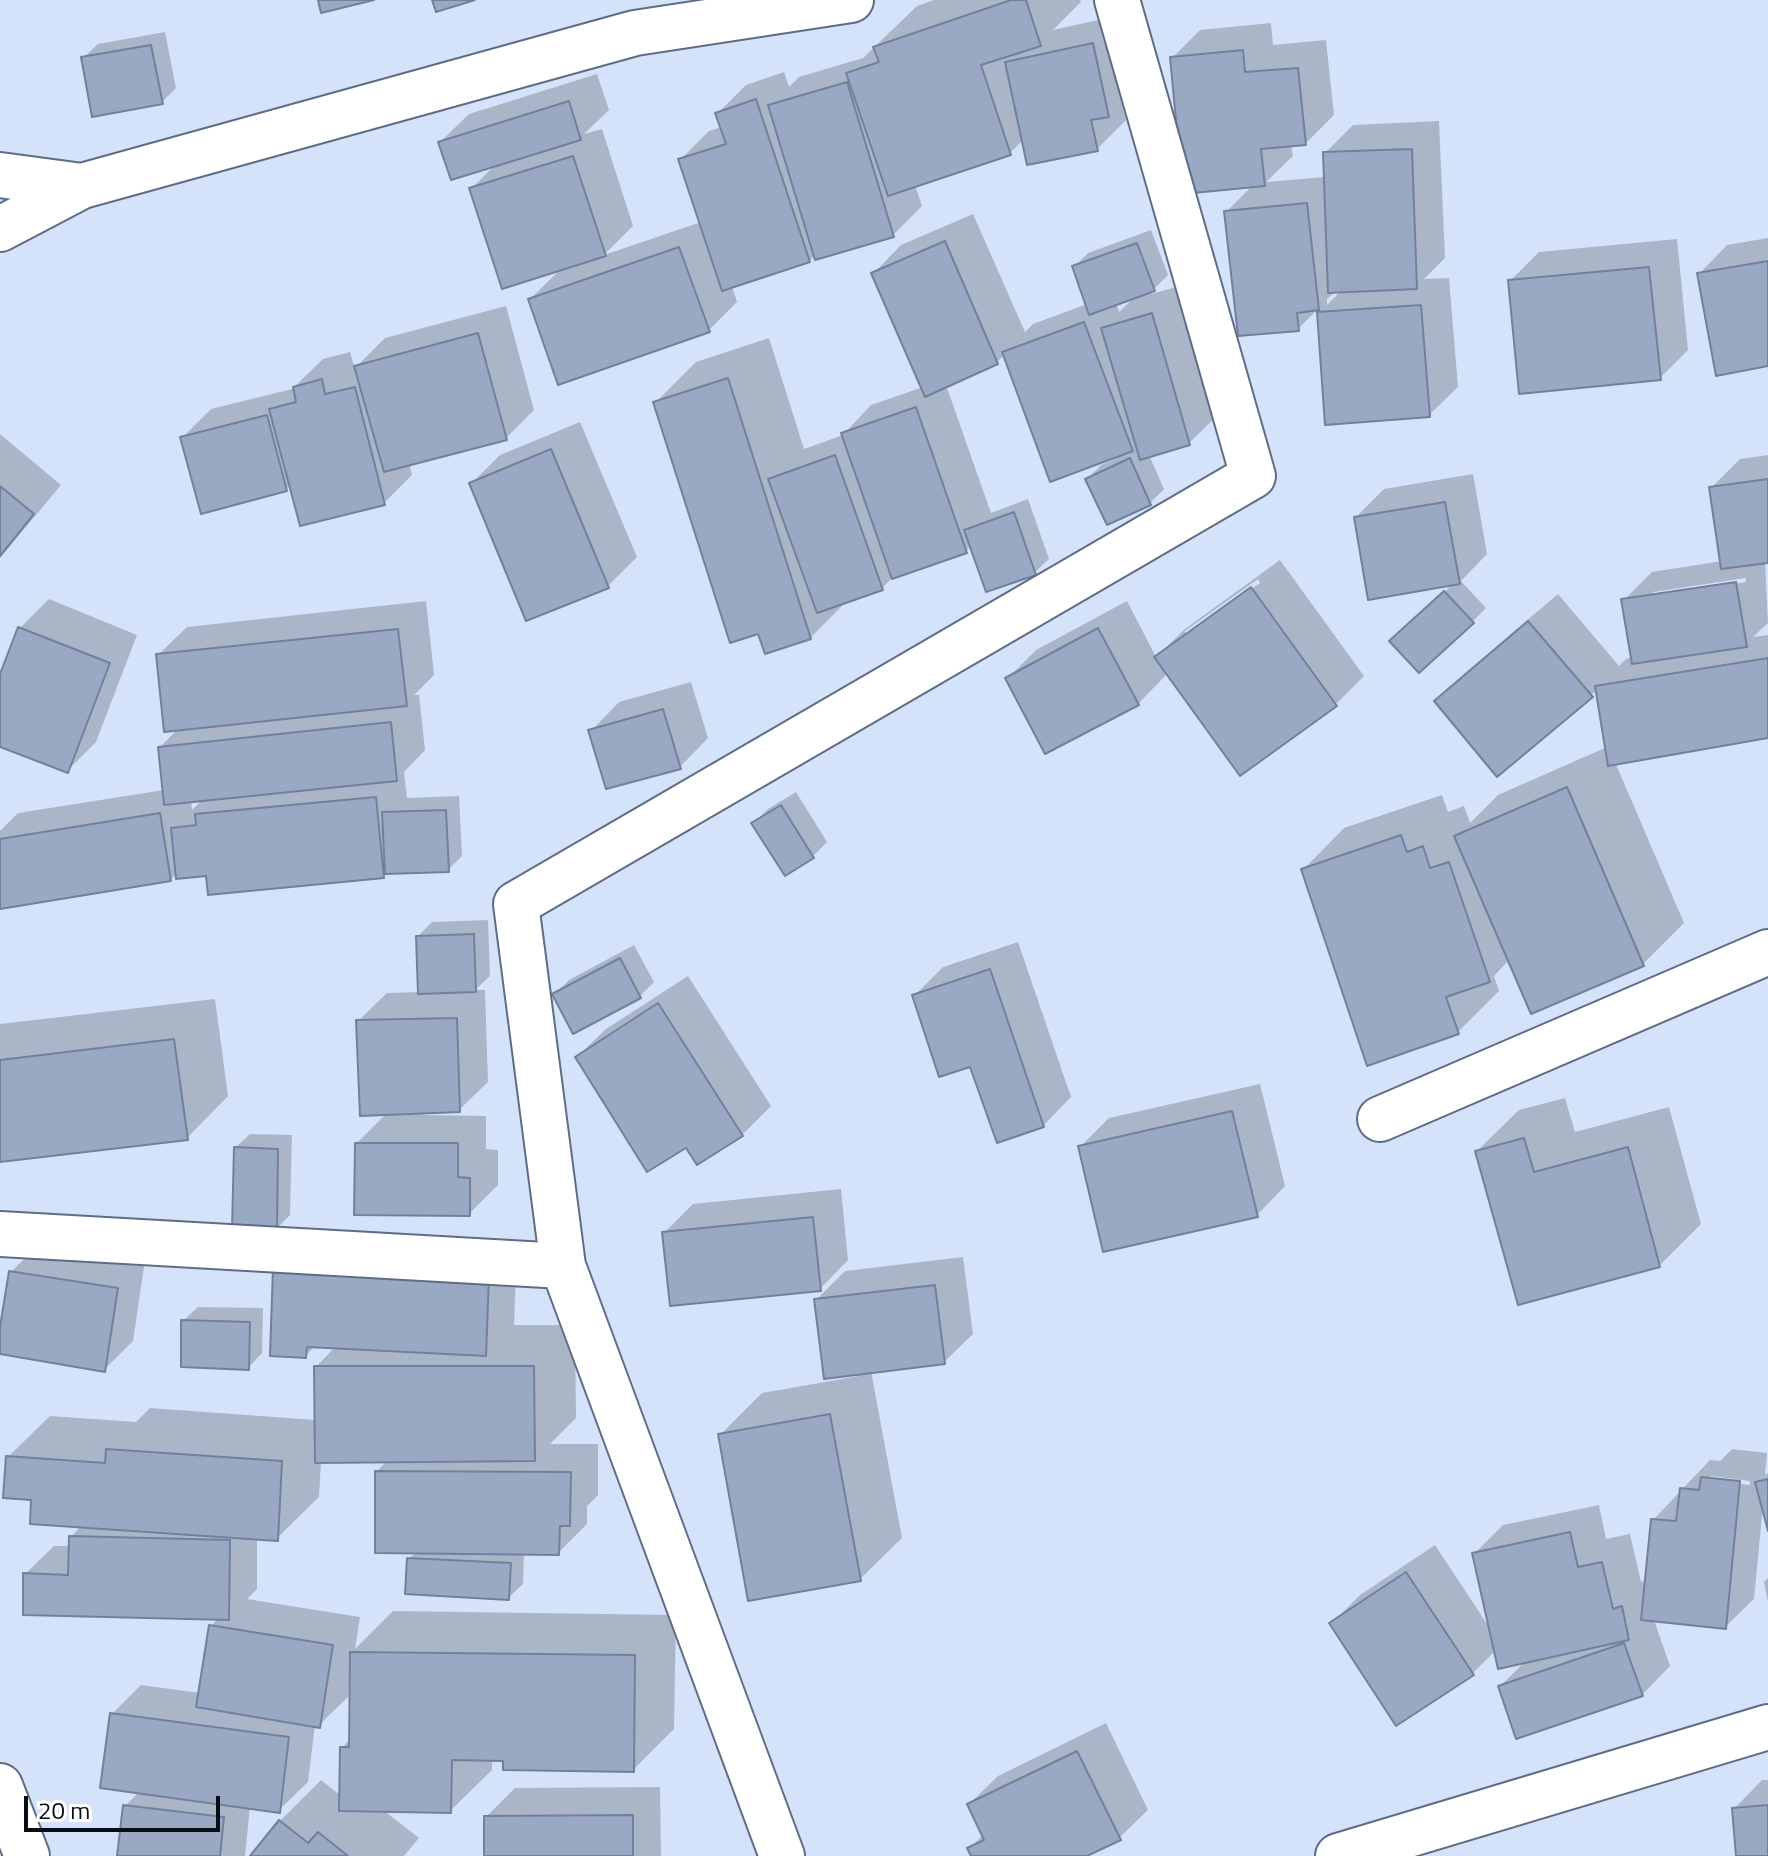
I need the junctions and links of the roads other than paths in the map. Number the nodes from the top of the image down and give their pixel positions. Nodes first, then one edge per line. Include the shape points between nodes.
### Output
1 (851, 0) edge
2 (1117, 0) edge
3 (630, 17) edge
4 (0, 175) edge
5 (82, 186) junction
6 (0, 229) edge
7 (1768, 952) edge
8 (1380, 1119) dead end
9 (0, 1234) edge
10 (563, 1266) junction
11 (1768, 1727) edge
12 (0, 1786) edge
13 (27, 1856) edge
14 (782, 1856) edge
15 (1338, 1856) edge

1 - 3 street
2 - 10 street via 1253,476 516,904
3 - 5 street
4 - 5 street
5 - 6 street
7 - 8 street
9 - 10 street
10 - 14 street
11 - 15 street
12 - 13 street

